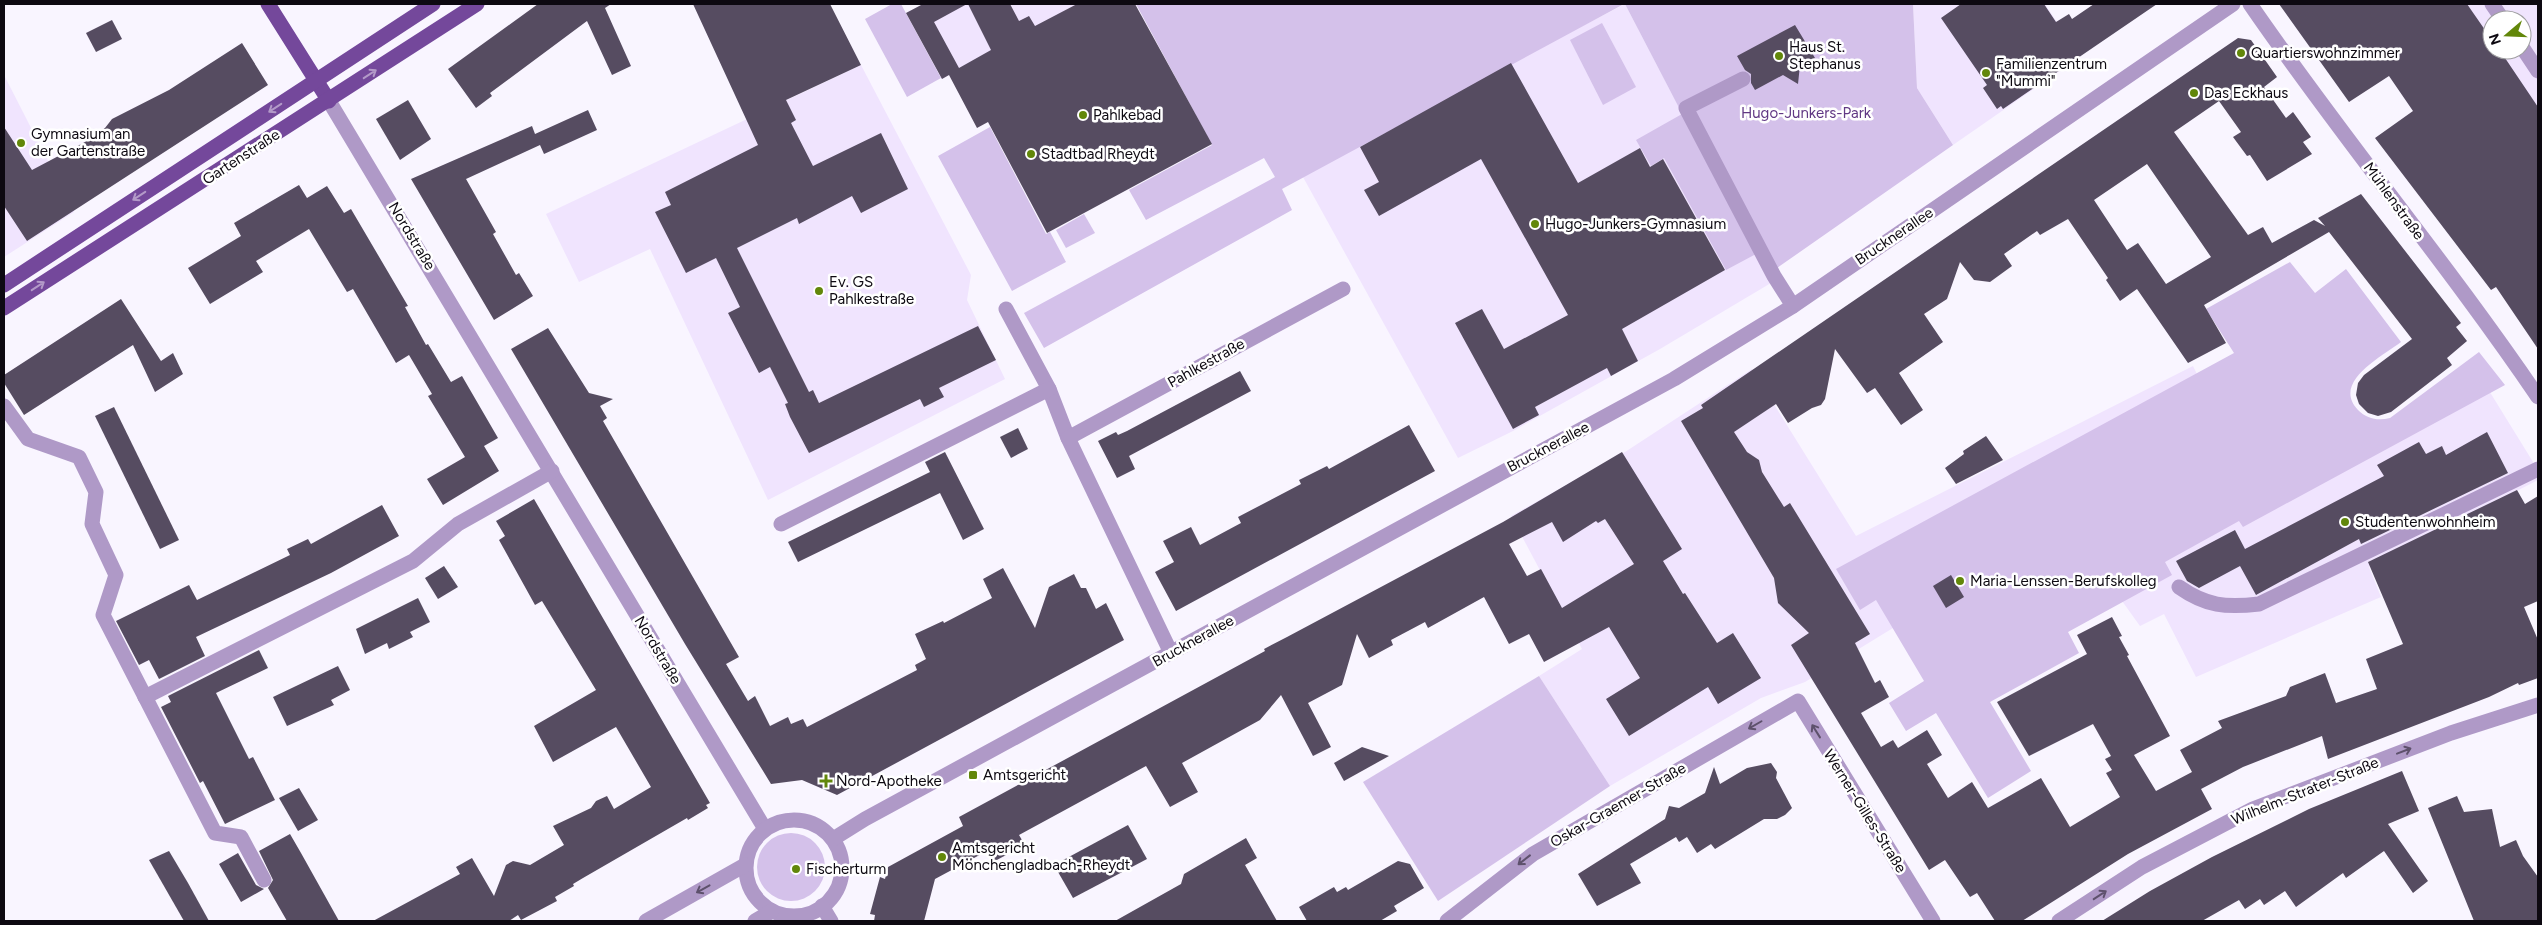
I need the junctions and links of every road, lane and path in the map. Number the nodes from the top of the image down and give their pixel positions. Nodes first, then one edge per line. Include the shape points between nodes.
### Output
1 (268, 4) edge
2 (433, 4) edge
3 (477, 4) edge
4 (2233, 4) edge
5 (2250, 4) edge
6 (2531, 60) edge
7 (2538, 71) edge
8 (1743, 79) dead end
9 (316, 81) junction
10 (329, 101) junction
11 (4, 285) edge
12 (1343, 289) dead end
13 (1793, 306) junction
14 (4, 308) edge
15 (1006, 309) dead end
16 (1049, 389) junction
17 (2538, 397) edge
18 (4, 406) edge
19 (1068, 438) junction
20 (2538, 470) edge
21 (552, 471) junction
22 (781, 524) dead end
23 (2179, 588) dead end
24 (1171, 652) junction
25 (145, 697) junction
26 (1798, 701) joint
27 (2538, 707) edge
28 (765, 829) junction
29 (833, 839) junction
30 (745, 865) junction
31 (264, 880) dead end
32 (822, 906) junction
33 (772, 911) junction
34 (646, 921) edge
35 (755, 921) edge
36 (831, 921) edge
37 (1447, 921) edge
38 (1933, 921) edge
39 (2059, 921) edge

1 - 9 main road, Nordstraße
2 - 9 main road, Gartenstraße
10 -> 3 main road, Gartenstraße
4 - 13 street, Brucknerallee
5 - 17 street, Mühlenstraße
6 - 7 street
8 - 13 street via 1686,108
9 - 10 main road, Nordstraße
9 -> 11 main road, Gartenstraße
14 -> 10 main road, Gartenstraße
10 - 21 street, Nordstraße
12 - 19 street, Pahlkestraße
13 - 24 street, Brucknerallee via 1665,384
15 - 16 street
16 - 19 street
16 - 22 street
18 - 25 street via 28,440 79,457 96,492 92,524 116,575 104,614
19 - 24 street
20 - 23 street via 2259,604 2212,604 2197,600
21 - 25 street via 458,524 412,561
21 - 28 street, Nordstraße
24 - 29 street, Brucknerallee
25 - 31 street via 215,833 241,837
26 -> 37 street, Oskar-Graemer-Straße via 1533,854
38 -> 26 street, Werner-Gilles-Straße
39 -> 27 street, Wilhelm-Strater-Straße via 2142,867 2253,809 2451,732
28 - 29 street via 778,822 801,820 822,828
28 - 30 street via 754,839
29 - 32 street via 840,853 840,884 832,898
30 - 33 street via 753,895
30 -> 34 street
32 - 33 street via 809,914 797,916
32 - 36 street
33 - 35 street

